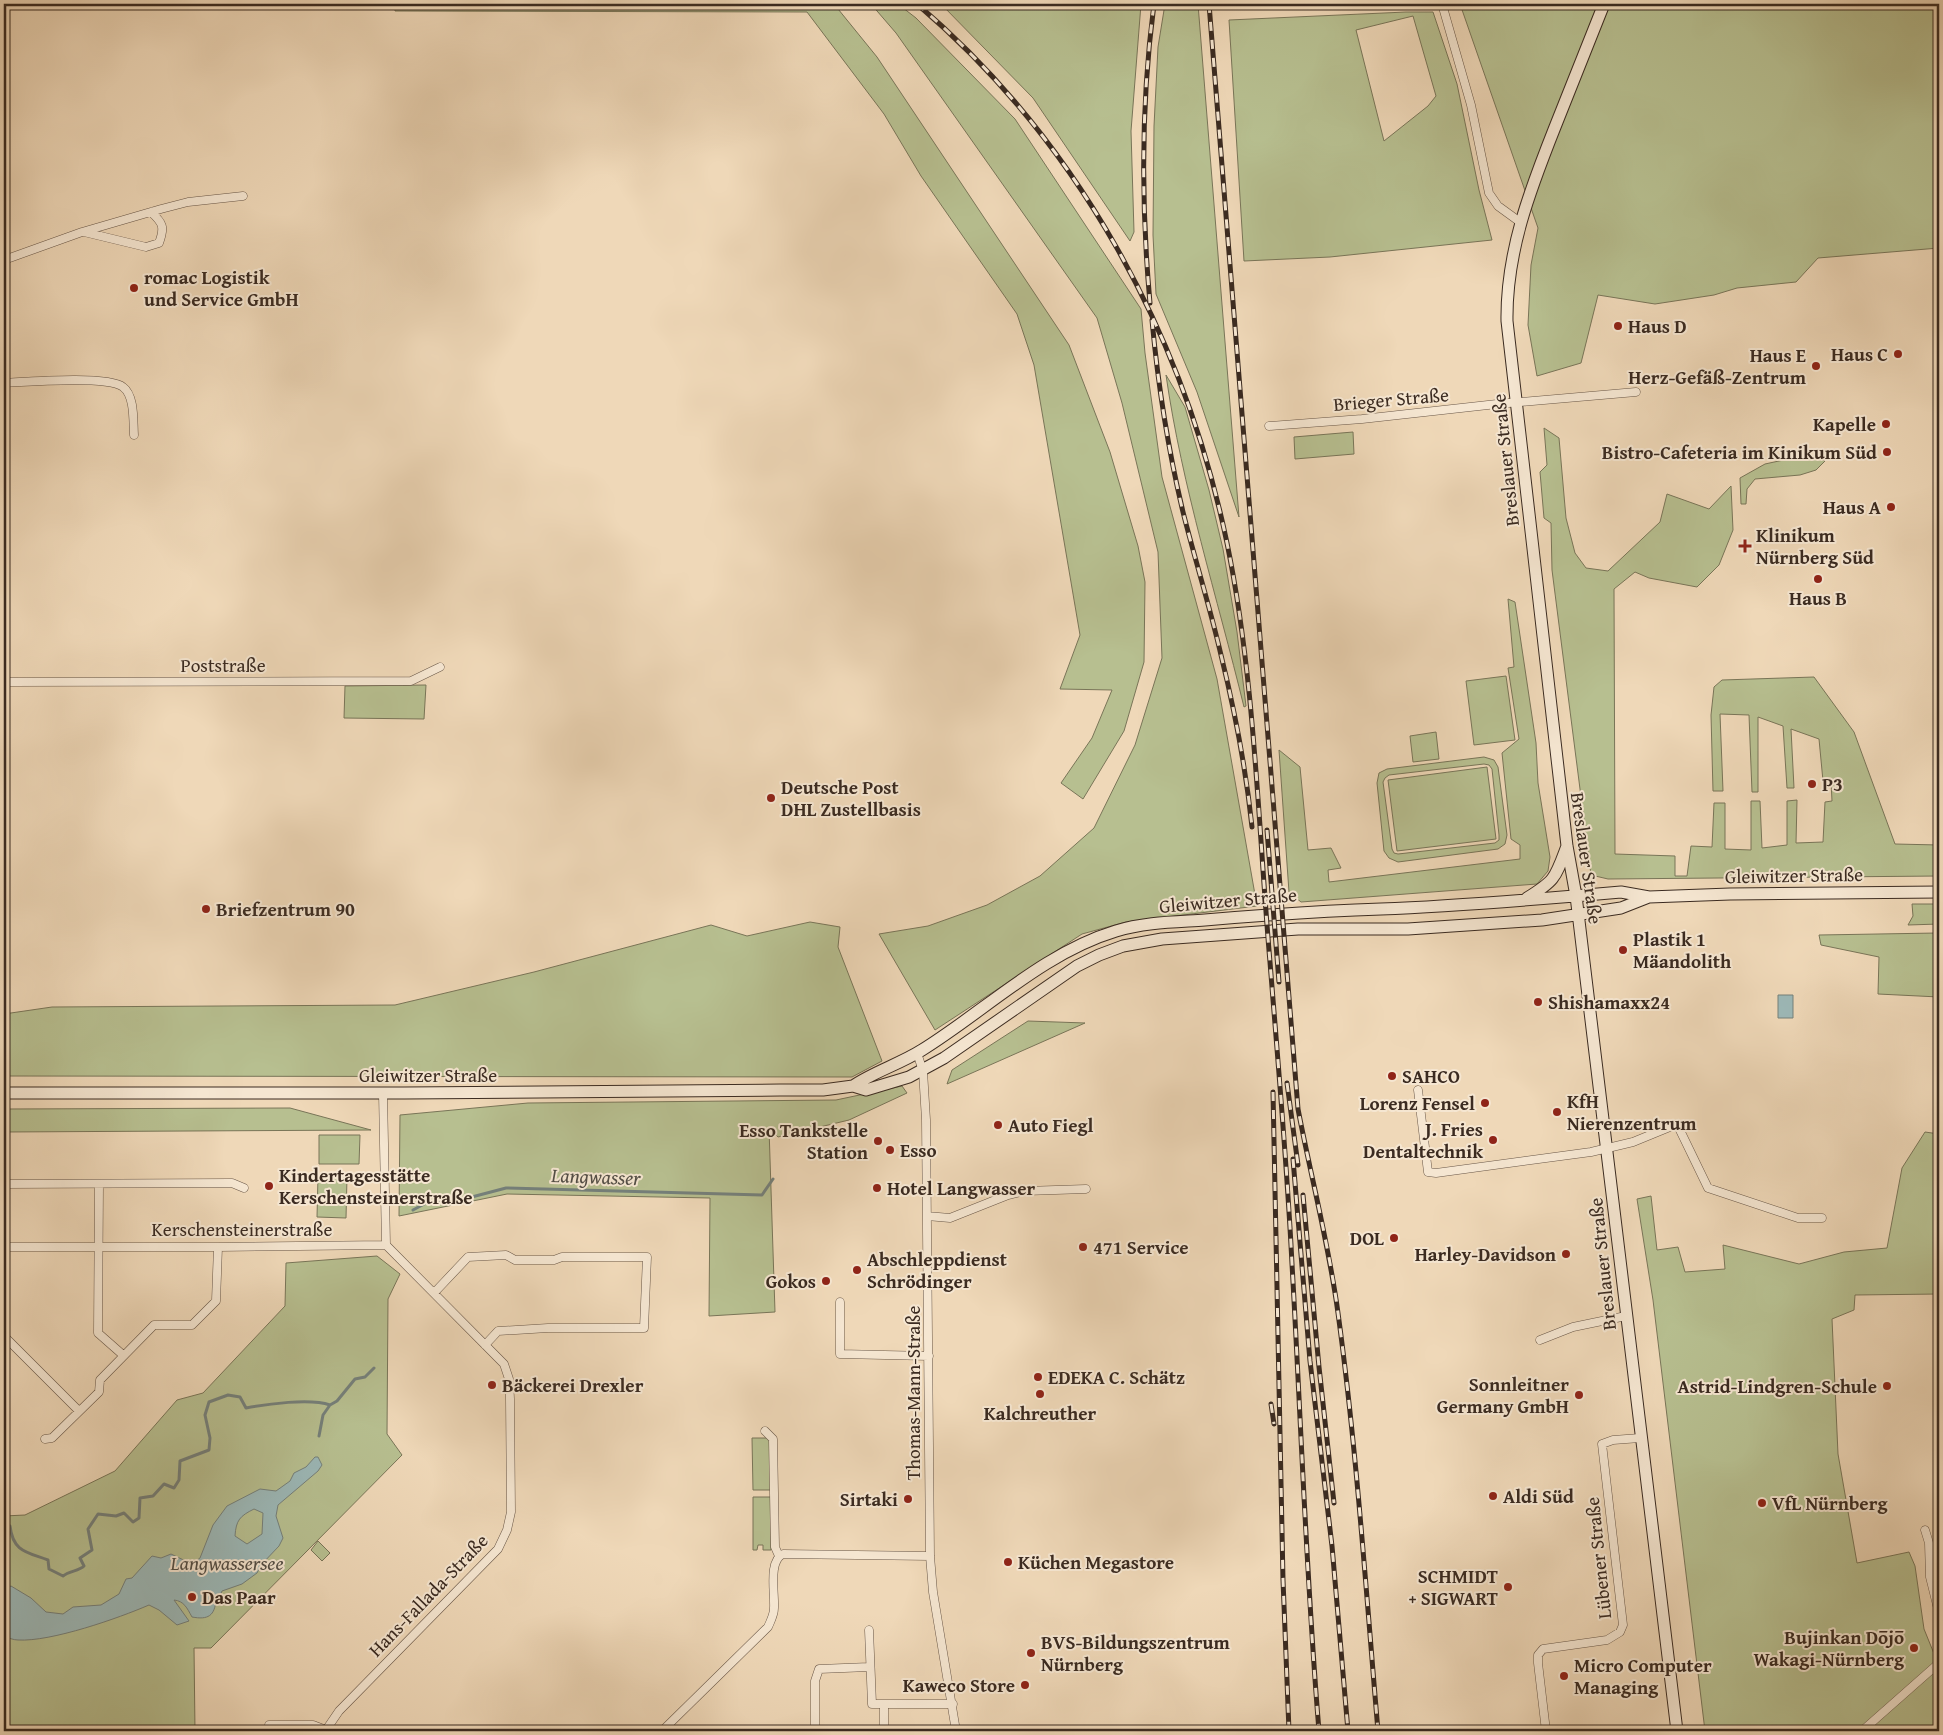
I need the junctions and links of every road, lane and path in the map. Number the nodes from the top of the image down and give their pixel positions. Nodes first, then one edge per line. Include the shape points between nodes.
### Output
1 (1442, 4) edge
2 (1604, 4) edge
3 (243, 196) dead end
4 (151, 212) junction
5 (1520, 222) junction
6 (82, 232) junction
7 (4, 260) edge
8 (4, 382) edge
9 (1636, 392) dead end
10 (1517, 403) junction
11 (1269, 426) dead end
12 (134, 435) dead end
13 (440, 667) dead end
14 (4, 682) edge
15 (1567, 846) junction
16 (1939, 892) edge
17 (1576, 896) junction
18 (1649, 896) junction
19 (1525, 899) junction
20 (1578, 915) junction
21 (917, 1053) junction
22 (923, 1070) junction
23 (853, 1086) junction
24 (1418, 1090) dead end
25 (4, 1093) edge
26 (384, 1093) junction
27 (1607, 1149) junction
28 (4, 1184) edge
29 (99, 1184) junction
30 (244, 1188) dead end
31 (1086, 1189) dead end
32 (927, 1216) junction
33 (1822, 1218) dead end
34 (386, 1245) junction
35 (98, 1246) junction
36 (4, 1247) edge
37 (218, 1247) junction
38 (434, 1293) junction
39 (840, 1302) dead end
40 (1626, 1316) junction
41 (4, 1336) edge
42 (1540, 1340) dead end
43 (485, 1345) junction
44 (123, 1355) junction
45 (929, 1356) junction
46 (79, 1411) junction
47 (765, 1431) dead end
48 (1640, 1438) junction
49 (45, 1439) dead end
50 (1925, 1530) dead end
51 (779, 1556) junction
52 (930, 1556) junction
53 (1939, 1614) edge
54 (869, 1630) dead end
55 (1939, 1663) edge
56 (870, 1667) junction
57 (884, 1704) junction
58 (953, 1704) junction
59 (269, 1725) dead end
60 (327, 1731) edge
61 (662, 1731) edge
62 (815, 1731) edge
63 (884, 1731) edge
64 (956, 1731) edge
65 (1546, 1731) edge
66 (1677, 1731) edge
67 (1862, 1731) edge

1 - 5 street via 1471,105 1489,193 1498,206
2 - 5 main road, Breslauer Straße
3 - 4 street via 188,202
4 - 6 street
4 - 6 street via 161,221 163,232 159,243 149,247
5 - 10 main road, Breslauer Straße via 1507,303
6 - 7 street
8 - 12 street via 112,382 123,387 130,396
9 - 10 street, Brieger Straße
10 - 11 street, Brieger Straße
10 - 15 main road, Breslauer Straße
13 - 14 street, Poststraße via 410,681
15 - 17 main road, Breslauer Straße
15 - 19 main road via 1554,879
16 - 18 main road, Gleiwitzer Straße
17 - 18 main road, Gleiwitzer Straße via 1622,892
17 - 19 main road, Gleiwitzer Straße
17 - 20 main road, Breslauer Straße
18 - 20 main road, Gleiwitzer Straße via 1621,908
19 - 21 main road, Gleiwitzer Straße via 1300,912 1125,928 1091,940 1059,957
20 - 22 main road, Gleiwitzer Straße via 1408,930 1294,929 1130,944 1077,966
20 - 27 main road, Breslauer Straße
21 - 22 street, Thomas-Mann-Straße
21 - 23 main road, Gleiwitzer Straße
22 - 23 main road, Gleiwitzer Straße via 866,1090
22 - 32 street, Thomas-Mann-Straße
23 - 26 main road, Gleiwitzer Straße via 814,1090
24 - 27 street via 1428,1172
25 - 26 main road, Gleiwitzer Straße
26 - 34 street
27 - 33 street via 1646,1138 1677,1124 1708,1188 1798,1218
27 - 40 main road, Breslauer Straße
28 - 29 street
29 - 30 street via 232,1183
29 - 35 street
31 - 32 street via 1025,1191 950,1218
32 - 45 street, Thomas-Mann-Straße
34 - 37 street, Kerschensteinerstraße
34 - 38 street, Hans-Fallada-Straße
35 - 36 street, Kerschensteinerstraße
35 - 37 street, Kerschensteinerstraße
35 - 44 street via 98,1333
37 - 44 street via 216,1301 192,1325 154,1325
38 - 43 street, Hans-Fallada-Straße
38 - 43 street via 468,1257 506,1256 514,1260 554,1260 562,1256 647,1257 644,1328 498,1331
39 - 45 street via 840,1354
40 - 42 street via 1573,1327
40 - 48 main road, Breslauer Straße
41 - 46 street
43 - 60 street, Hans-Fallada-Straße via 504,1364 509,1379 511,1512 508,1530 494,1553 339,1711
44 - 46 street via 100,1380 99,1392
45 - 52 street, Thomas-Mann-Straße
46 - 49 street via 52,1438
47 - 51 street via 772,1439 774,1546
48 - 65 street, Lübener Straße via 1602,1444 1623,1625 1620,1632 1607,1640 1543,1649 1538,1655
48 - 66 main road, Breslauer Straße
50 - 53 street via 1930,1543 1930,1577
51 - 52 street
51 - 61 street via 774,1567 774,1610 768,1627
52 - 58 street, Thomas-Mann-Straße via 933,1592
54 - 56 street
55 - 67 street
56 - 57 street via 872,1704
56 - 62 street via 819,1669 815,1681
57 - 58 street
57 - 63 street
58 - 64 street, Thomas-Mann-Straße
59 - 60 street, Hans-Fallada-Straße via 313,1725

